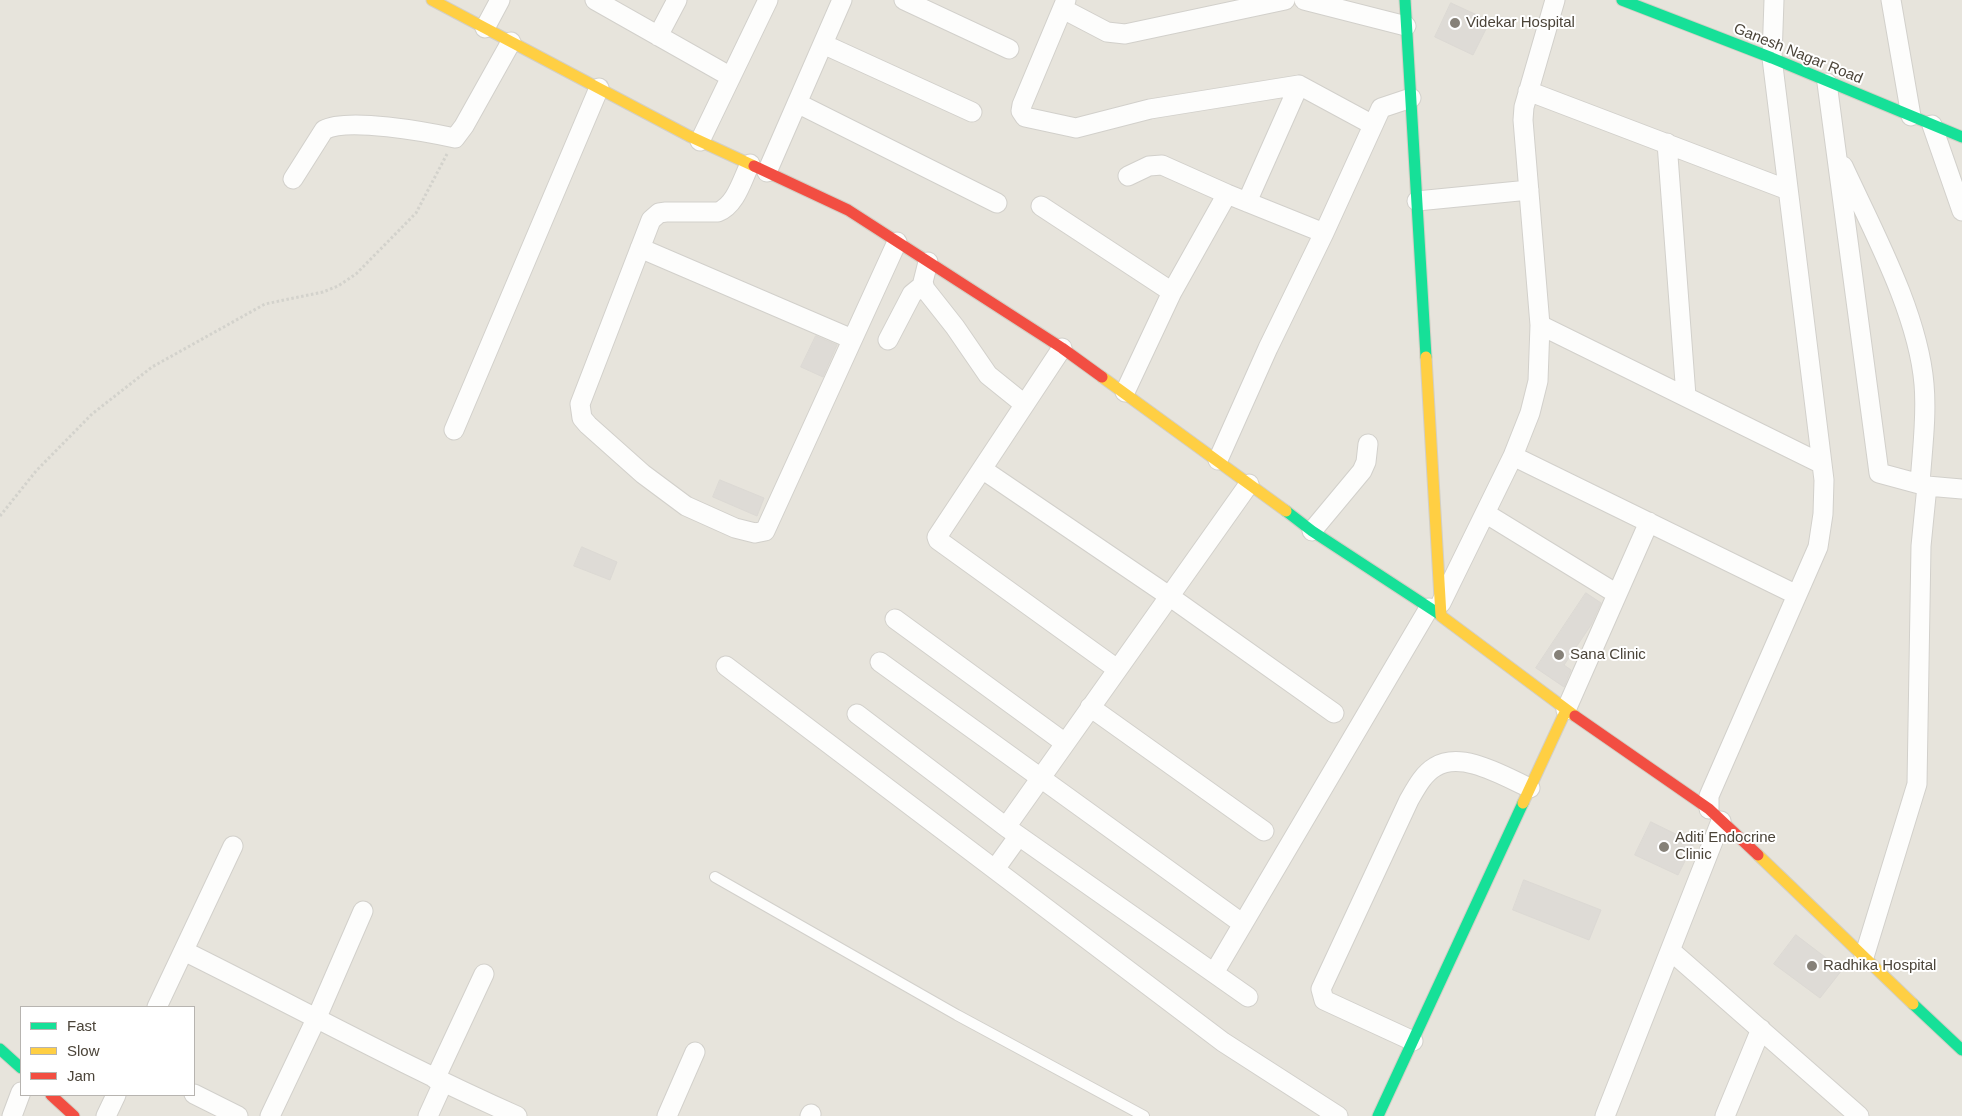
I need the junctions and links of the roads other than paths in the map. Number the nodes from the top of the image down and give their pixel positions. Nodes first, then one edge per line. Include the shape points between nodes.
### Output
1 (432, 0) edge
2 (500, 0) edge
3 (595, 0) edge
4 (677, 0) edge
5 (768, 0) edge
6 (842, 0) edge
7 (904, 0) edge
8 (1285, 0) edge
9 (1304, 0) edge
10 (1405, 0) edge
11 (1555, 0) edge
12 (1774, 0) edge
13 (1891, 0) edge
14 (1632, 2) edge
15 (1065, 4) edge
16 (1406, 26) junction
17 (485, 28) junction
18 (658, 36) junction
19 (511, 42) junction
20 (823, 44) junction
21 (1009, 49) dead end
22 (1772, 58) junction
23 (731, 77) junction
24 (1827, 82) junction
25 (1299, 84) junction
26 (599, 88) junction
27 (1528, 91) junction
28 (1411, 98) junction
29 (797, 103) junction
30 (972, 112) dead end
31 (1911, 116) junction
32 (1373, 125) junction
33 (1932, 125) junction
34 (1962, 137) edge
35 (700, 141) junction
36 (1667, 144) junction
37 (1836, 149) junction
38 (750, 164) junction
39 (767, 172) junction
40 (1128, 176) dead end
41 (293, 179) dead end
42 (1529, 190) junction
43 (1788, 190) junction
44 (1227, 194) junction
45 (1416, 201) junction
46 (1247, 202) junction
47 (997, 203) dead end
48 (1041, 206) dead end
49 (1962, 211) edge
50 (1324, 233) junction
51 (897, 242) junction
52 (640, 248) junction
53 (928, 262) junction
54 (923, 285) junction
55 (1172, 292) junction
56 (1540, 326) junction
57 (852, 339) junction
58 (888, 340) dead end
59 (1062, 348) junction
60 (1125, 392) junction
61 (1686, 396) junction
62 (1024, 404) junction
63 (454, 430) dead end
64 (1368, 444) dead end
65 (1513, 456) junction
66 (1218, 460) junction
67 (1822, 464) junction
68 (982, 468) junction
69 (1249, 484) junction
70 (1924, 485) junction
71 (1962, 489) edge
72 (1485, 513) junction
73 (1649, 522) junction
74 (1312, 531) junction
75 (1618, 594) junction
76 (1797, 595) junction
77 (1169, 596) junction
78 (1436, 610) junction
79 (895, 619) dead end
80 (880, 662) dead end
81 (726, 666) dead end
82 (1117, 669) junction
83 (1090, 707) junction
84 (1566, 710) junction
85 (1334, 713) dead end
86 (857, 714) dead end
87 (1065, 743) junction
88 (1040, 779) junction
89 (1530, 788) junction
90 (1715, 815) junction
91 (1264, 831) dead end
92 (1012, 832) junction
93 (233, 846) dead end
94 (995, 869) junction
95 (716, 877) dead end
96 (363, 911) dead end
97 (1243, 924) junction
98 (1671, 950) junction
99 (184, 951) junction
100 (1864, 957) junction
101 (1214, 973) junction
102 (484, 974) dead end
103 (1248, 997) dead end
104 (157, 1006) edge
105 (317, 1017) junction
106 (1761, 1029) junction
107 (1413, 1041) junction
108 (0, 1049) edge
109 (1962, 1050) edge
110 (695, 1052) dead end
111 (20, 1067) edge
112 (439, 1081) junction
113 (195, 1094) edge
114 (20, 1095) edge
115 (52, 1096) edge
116 (116, 1096) edge
117 (12, 1116) edge
118 (74, 1116) edge
119 (106, 1116) edge
120 (238, 1116) edge
121 (270, 1116) edge
122 (428, 1116) edge
123 (517, 1116) edge
124 (667, 1116) edge
125 (1144, 1116) edge
126 (1338, 1116) edge
127 (1378, 1116) edge
128 (1604, 1116) edge
129 (1725, 1116) edge
130 (1859, 1116) edge

1 - 17 street
2 - 17 street
3 - 18 street
4 - 18 street
5 - 23 street
6 - 20 street
7 - 21 street
8 - 15 street via 1125,34 1107,32
9 - 16 street
10 - 16 street
11 - 27 street
12 - 22 street
13 - 31 street
14 - 22 street, Ganesh Nagar Road
15 - 25 street via 1022,105 1021,111 1025,116 1076,128 1150,109
16 - 28 street
17 - 19 street
18 - 23 street
19 - 26 street
19 - 41 street via 455,138 348,124 330,127 324,130
20 - 29 street
20 - 30 street
22 - 24 street, Ganesh Nagar Road
22 - 43 street
23 - 35 street
24 - 31 street, Ganesh Nagar Road
24 - 37 street
25 - 32 street
25 - 46 street
26 - 35 street
26 - 63 street
27 - 36 street
27 - 42 street via 1523,120
28 - 32 street via 1384,105
28 - 45 street
29 - 39 street
29 - 47 street
31 - 33 street, Ganesh Nagar Road
32 - 50 street
33 - 34 street, Ganesh Nagar Road
33 - 49 street
35 - 38 street
36 - 43 street
36 - 61 street
37 - 70 street via 1881,247 1916,340 1924,385
37 - 70 street via 1879,473
38 - 39 street
38 - 52 street via 731,204 725,209 718,212 659,213 651,220
39 - 51 street via 848,210
40 - 44 street via 1149,166 1162,166
42 - 45 street
42 - 56 street
43 - 67 street
44 - 46 street
44 - 55 street
45 - 78 street
46 - 50 street
48 - 55 street
50 - 66 street
51 - 53 street
51 - 57 street
52 - 57 street
52 - 57 street via 580,404 582,418 660,488 686,506 735,528 755,533 765,531
53 - 54 street
53 - 59 street
54 - 58 street via 912,294
54 - 62 street via 988,375
55 - 60 street
56 - 61 street
56 - 65 street via 1538,381 1530,413
59 - 60 street
59 - 62 street
60 - 66 street
61 - 67 street
62 - 68 street
64 - 74 street via 1362,471
65 - 72 street
65 - 73 street
66 - 69 street
67 - 76 street via 1823,514 1818,547
68 - 77 street
68 - 82 street via 938,534 938,540
69 - 74 street
69 - 77 street
70 - 71 street
70 - 100 street via 1917,784
72 - 75 street
72 - 78 street
73 - 75 street
73 - 76 street
74 - 78 street
75 - 84 street
76 - 90 street via 1709,796
77 - 82 street
77 - 85 street
78 - 84 street
78 - 97 street
79 - 87 street
80 - 88 street
81 - 94 street
82 - 83 street
83 - 87 street
83 - 91 street
84 - 89 street
84 - 90 street
86 - 92 street
87 - 88 street
88 - 92 street
88 - 97 street
89 - 107 street
89 - 107 street via 1463,762 1436,766 1423,777 1409,800 1321,989 1324,1000
90 - 98 street
90 - 100 street
92 - 94 street
92 - 101 street
93 - 99 street
94 - 126 street via 1224,1042
95 - 125 lane via 957,1015
96 - 105 street
97 - 101 street
98 - 106 street
98 - 128 street
99 - 104 street
99 - 105 street
100 - 109 street
101 - 103 street
102 - 112 street
105 - 112 street
105 - 121 street
106 - 129 street
106 - 130 street
107 - 127 street
108 - 111 street
110 - 124 street
112 - 122 street
112 - 123 street
113 - 120 street
114 - 117 street
115 - 118 street
116 - 119 street

